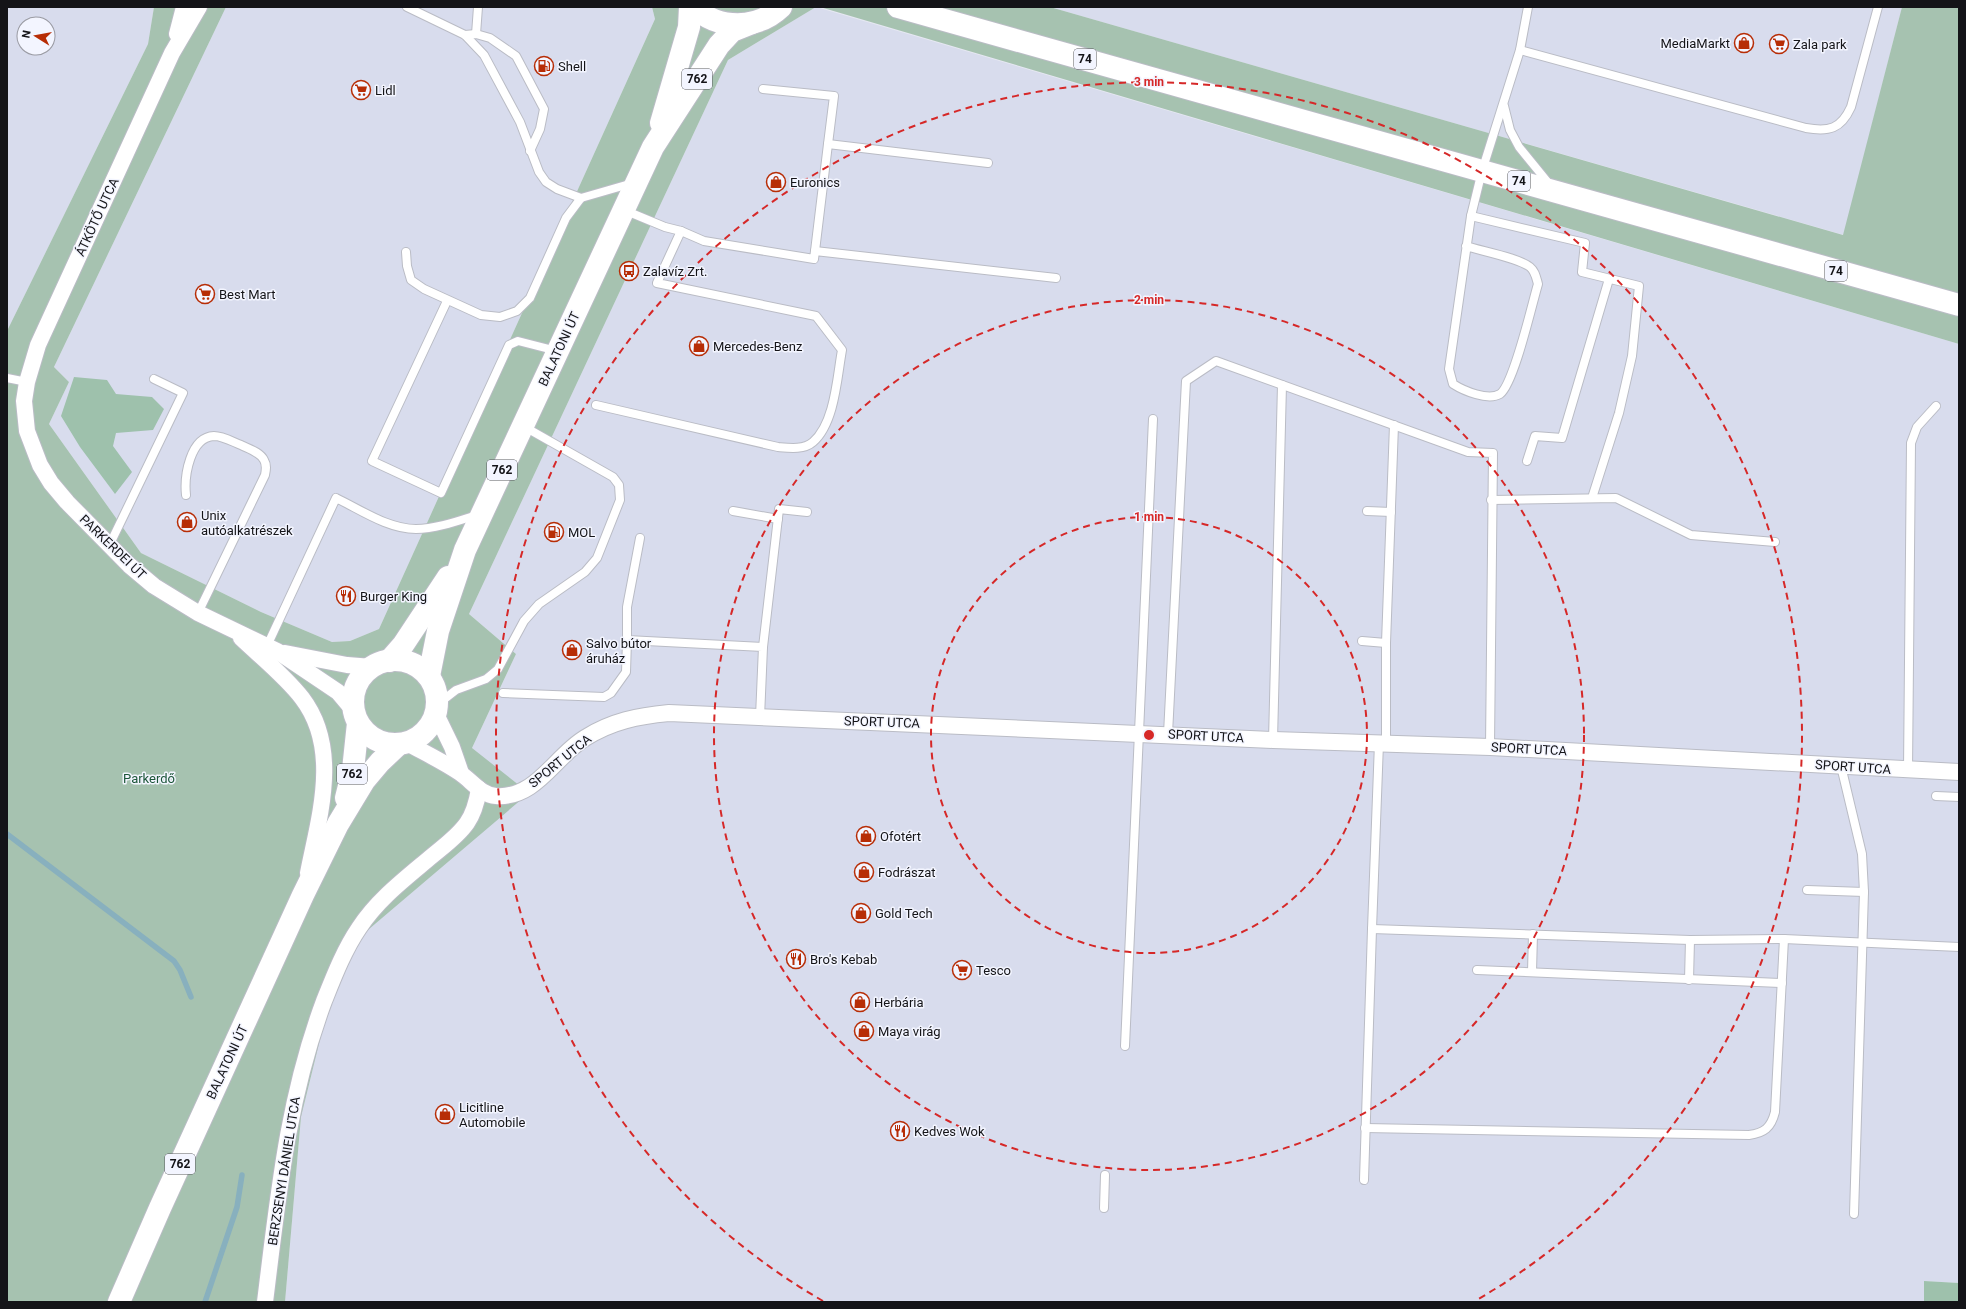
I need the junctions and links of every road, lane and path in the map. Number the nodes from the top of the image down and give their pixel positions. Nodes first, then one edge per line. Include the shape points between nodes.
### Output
1 (184, 7) edge
2 (199, 7) edge
3 (408, 7) edge
4 (478, 7) edge
5 (690, 7) edge
6 (694, 7) edge
7 (898, 7) edge
8 (1528, 7) edge
9 (1878, 7) edge
10 (782, 8) edge
11 (752, 23) junction
12 (476, 34) junction
13 (465, 35) junction
14 (1520, 50) junction
15 (172, 53) junction
16 (763, 88) dead end
17 (1504, 105) junction
18 (828, 144) junction
19 (653, 147) junction
20 (530, 151) junction
21 (988, 163) dead end
22 (1482, 171) junction
23 (637, 181) junction
24 (1555, 192) junction
25 (580, 198) junction
26 (624, 209) junction
27 (1471, 216) junction
28 (681, 231) junction
29 (1466, 246) junction
30 (815, 251) junction
31 (406, 252) dead end
32 (1056, 278) dead end
33 (1609, 279) junction
34 (447, 301) junction
35 (1959, 305) edge
36 (558, 351) junction
37 (7, 378) edge
38 (154, 379) dead end
39 (27, 382) junction
40 (1282, 385) junction
41 (596, 405) dead end
42 (1936, 406) dead end
43 (1153, 419) dead end
44 (1394, 425) junction
45 (523, 426) junction
46 (1527, 461) dead end
47 (186, 495) dead end
48 (1592, 498) junction
49 (1491, 500) junction
50 (734, 511) dead end
51 (1367, 511) dead end
52 (807, 512) dead end
53 (1391, 512) junction
54 (482, 514) junction
55 (778, 519) junction
56 (640, 538) dead end
57 (1775, 542) dead end
58 (109, 546) junction
59 (465, 550) junction
60 (198, 612) junction
61 (232, 630) junction
62 (627, 640) junction
63 (1362, 641) dead end
64 (1386, 643) junction
65 (763, 647) junction
66 (272, 648) junction
67 (381, 664) junction
68 (429, 676) junction
69 (503, 693) dead end
70 (437, 709) junction
71 (356, 717) junction
72 (760, 717) junction
73 (1138, 733) junction
74 (1168, 734) junction
75 (1273, 740) junction
76 (1383, 743) junction
77 (403, 744) junction
78 (1490, 747) junction
79 (1841, 766) junction
80 (1908, 771) junction
81 (1959, 772) edge
82 (461, 773) junction
83 (479, 789) junction
84 (1936, 796) dead end
85 (1959, 797) edge
86 (338, 824) junction
87 (1807, 890) dead end
88 (1864, 892) junction
89 (303, 895) junction
90 (1372, 929) junction
91 (1532, 934) junction
92 (1784, 939) junction
93 (1690, 940) junction
94 (1864, 944) junction
95 (1959, 947) edge
96 (1477, 970) dead end
97 (1532, 972) junction
98 (1690, 980) junction
99 (1782, 983) junction
100 (1125, 1046) dead end
101 (1365, 1128) junction
102 (1105, 1176) dead end
103 (1364, 1180) dead end
104 (1104, 1208) dead end
105 (1854, 1214) dead end
106 (119, 1302) edge
107 (265, 1302) edge

1 - 15 street, ÁTKÖTŐ UTCA
2 - 15 street, ÁTKÖTŐ UTCA
3 - 13 lane
4 - 12 lane
5 - 19 main road, BALATONI ÚT / 762 via 689,27
6 - 11 main road via 718,22 741,25
7 - 22 main road, 74
8 - 14 lane
9 - 14 lane via 1851,107 1845,119 1834,127 1822,131
10 - 11 main road, BALATONI ÚT
11 - 19 main road, BALATONI ÚT / 762 via 732,31 719,46
12 - 13 lane
12 - 20 lane via 490,38 516,56 544,109 540,129
13 - 20 lane via 484,55 520,122
14 - 17 lane
15 - 39 street, ÁTKÖTŐ UTCA via 38,345
16 - 18 lane via 834,96
17 - 22 lane
17 - 24 lane via 1510,130 1519,147
18 - 21 lane
18 - 30 lane
19 - 23 main road, BALATONI ÚT / 762
20 - 25 lane via 546,182
22 - 24 main road, 74
22 - 27 lane
23 - 25 lane
23 - 26 main road, BALATONI ÚT / 762
24 - 35 main road, 74
25 - 34 lane via 566,218 530,298 517,310 500,317 481,315
26 - 28 lane via 665,228
26 - 36 main road, BALATONI ÚT / 762
27 - 29 lane
27 - 33 lane via 1585,243 1582,272
28 - 30 lane via 704,241 814,259
28 - 41 lane via 657,283 816,316 842,350 829,418 813,443 797,448 778,447
29 - 29 lane via 1530,266 1536,274 1538,284 1512,372 1506,387 1495,396 1461,389 1453,384 1450,376
30 - 32 lane
31 - 34 lane via 406,266 411,280
33 - 46 lane via 1562,438 1535,436
33 - 48 lane via 1639,286 1632,356 1619,413
34 - 36 lane via 372,461 441,494 509,345 518,341
36 - 45 main road, BALATONI ÚT / 762
37 - 39 lane
38 - 58 lane via 183,394
39 - 58 street, PARKERDEI ÚT via 24,401 26,426 40,464 51,483
40 - 44 lane
40 - 74 lane via 1216,361 1186,381
40 - 75 lane
42 - 80 lane via 1917,427 1912,443
43 - 73 lane
44 - 49 lane via 1468,452 1493,453
44 - 53 lane
45 - 54 main road, BALATONI ÚT / 762
45 - 70 lane via 613,477 619,485 620,500 597,558 586,572 539,604 524,621 498,669 486,679 456,690
47 - 60 lane via 186,472 194,449 206,438 220,436 256,452 264,459 265,475
48 - 49 lane
48 - 57 lane via 1616,498 1691,535
49 - 78 lane
50 - 55 lane
51 - 53 lane
52 - 55 lane via 779,509
53 - 64 lane
54 - 59 main road, BALATONI ÚT / 762
54 - 66 lane via 449,524 417,529 393,525 336,498
55 - 65 lane
56 - 62 lane via 627,607
58 - 60 street, PARKERDEI ÚT via 154,586
59 - 67 main road, BALATONI ÚT / 762 via 403,645
59 - 68 main road, BALATONI ÚT / 762 via 438,630
60 - 61 street, PARKERDEI ÚT
61 - 66 street, PARKERDEI ÚT
61 - 89 street via 302,699 313,717 320,736 324,757 324,792
62 - 65 lane
62 - 69 lane via 626,672 611,693 604,698
63 - 64 lane
64 - 76 lane
65 - 72 lane
66 - 67 street, PARKERDEI ÚT via 347,665
66 - 71 street, PARKERDEI ÚT via 338,692
67 - 68 main road via 408,662
67 - 71 main road, BALATONI ÚT / 762 via 363,676 357,686 354,699
68 - 70 main road via 434,686
70 - 77 main road, BALATONI ÚT / 762 via 431,724 423,734
70 - 82 street
71 - 77 main road via 366,733 376,740 388,744
71 - 86 main road, BALATONI ÚT / 762 via 353,770
72 - 73 street, SPORT UTCA
72 - 83 street, SPORT UTCA via 669,713 629,718 605,726 584,738 531,786 512,795 495,796
73 - 74 street, SPORT UTCA
73 - 100 lane
74 - 75 street, SPORT UTCA
75 - 76 street, SPORT UTCA
76 - 78 street, SPORT UTCA
76 - 90 lane
77 - 82 street, SPORT UTCA
77 - 86 main road, BALATONI ÚT / 762 via 380,762 364,781
78 - 79 street, SPORT UTCA
79 - 80 street, SPORT UTCA
79 - 88 lane via 1862,854
80 - 81 street, SPORT UTCA
82 - 83 street, SPORT UTCA
83 - 107 street, BERZSENYI DÁNIEL UTCA via 476,804 467,823 452,840 394,888 373,910 346,949 334,977 313,1032 289,1125
84 - 85 lane
86 - 89 main road, BALATONI ÚT / 762
87 - 88 lane
88 - 94 lane
89 - 106 main road, BALATONI ÚT / 762
90 - 91 lane
90 - 101 lane
91 - 93 lane
91 - 97 lane
92 - 93 lane
92 - 94 lane
92 - 99 lane
93 - 98 lane
94 - 95 lane
94 - 105 lane
96 - 97 lane
97 - 98 lane
98 - 99 lane
99 - 101 lane via 1775,1112 1773,1121 1764,1132 1749,1135
101 - 103 lane
102 - 104 lane

